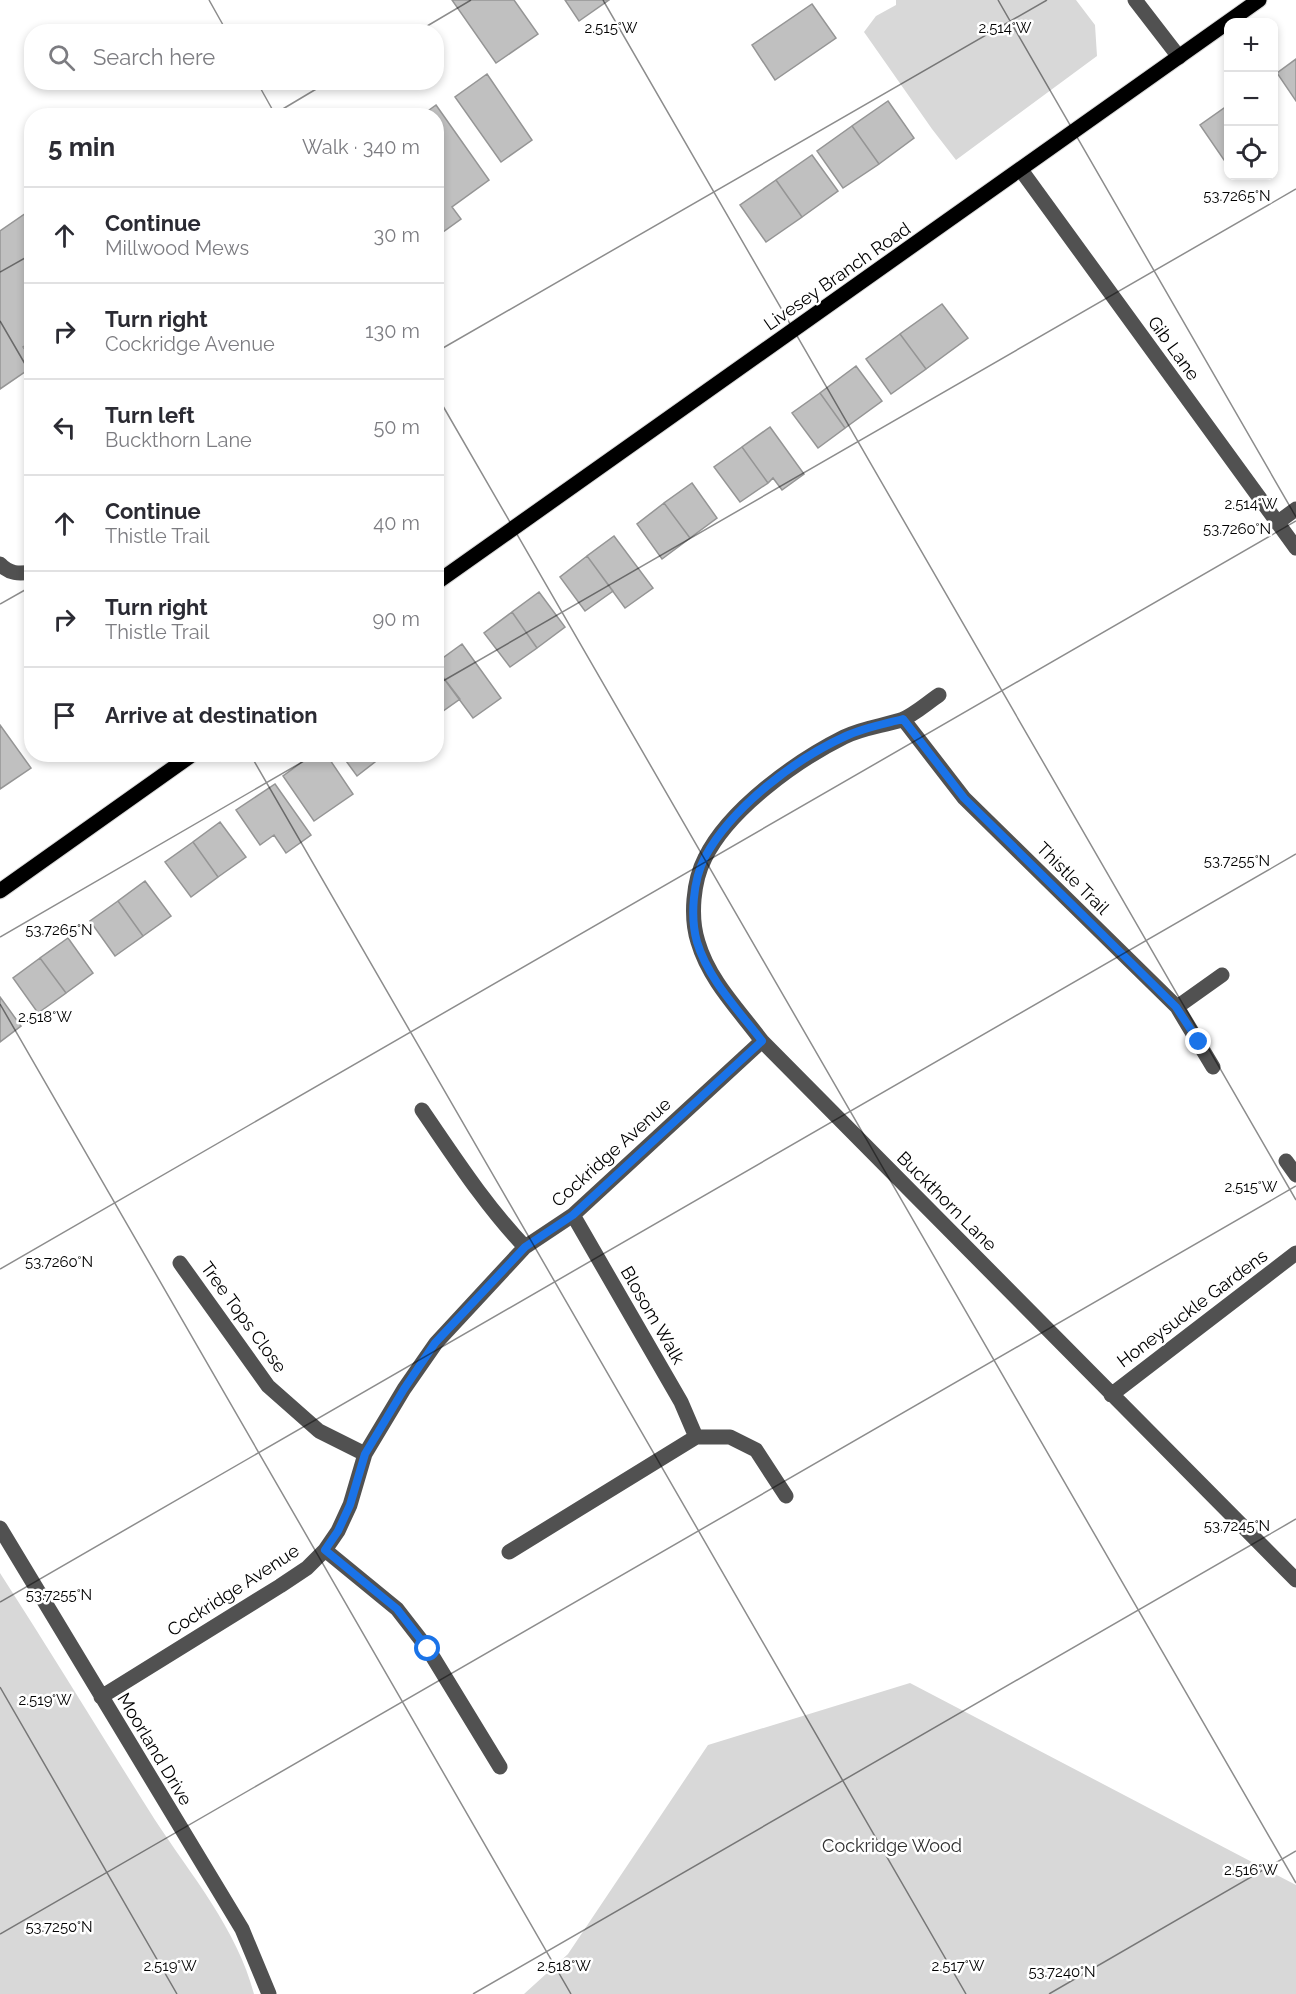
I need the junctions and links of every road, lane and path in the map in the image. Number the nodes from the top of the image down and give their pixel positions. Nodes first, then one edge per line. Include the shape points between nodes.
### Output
1 (1134, 0) edge
2 (1259, 0) edge
3 (1179, 57) junction
4 (1021, 170) junction
5 (1296, 509) edge
6 (1277, 523) junction
7 (1296, 548) edge
8 (0, 564) edge
9 (24, 573) edge
10 (444, 576) edge
11 (939, 695) dead end
12 (903, 719) junction
13 (182, 762) edge
14 (0, 891) edge
15 (1222, 975) dead end
16 (1176, 1007) junction
17 (762, 1041) junction
18 (1213, 1067) dead end
19 (422, 1110) dead end
20 (1286, 1161) dead end
21 (1296, 1175) edge
22 (573, 1215) junction
23 (525, 1247) junction
24 (1296, 1253) edge
25 (180, 1263) dead end
26 (1111, 1395) junction
27 (696, 1437) junction
28 (365, 1454) junction
29 (786, 1496) dead end
30 (0, 1528) edge
31 (325, 1550) junction
32 (508, 1552) dead end
33 (1296, 1580) edge
34 (101, 1697) junction
35 (500, 1767) dead end
36 (269, 1994) edge

1 - 3 street
2 - 3 main road, Livesey Branch Road
3 - 4 main road, Livesey Branch Road
4 - 6 street, Gib Lane
4 - 10 main road, Livesey Branch Road
5 - 6 street
6 - 7 street, Gib Lane
8 - 9 street
11 - 12 street
12 - 16 street, Thistle Trail via 964,798
12 - 17 street, Buckthorn Lane via 847,735 781,775 723,830 705,858 696,883 697,941 704,961
13 - 14 main road
15 - 16 street
16 - 18 street, Thistle Trail
17 - 22 street, Cockridge Avenue
17 - 26 street, Buckthorn Lane
19 - 23 street via 479,1193
20 - 21 street
22 - 23 street, Cockridge Avenue
22 - 27 street, Blosom Walk via 681,1402
23 - 28 street, Cockridge Avenue via 435,1343
24 - 26 street, Honeysuckle Gardens
25 - 28 street, Tree Tops Close via 268,1386 319,1431
26 - 33 street, Buckthorn Lane
27 - 29 street via 730,1437 756,1450
27 - 32 street
28 - 31 street, Cockridge Avenue via 350,1505
30 - 34 street, Moorland Drive
31 - 34 street, Cockridge Avenue via 280,1586
31 - 35 street via 397,1609 428,1649
34 - 36 street, Moorland Drive via 242,1929

